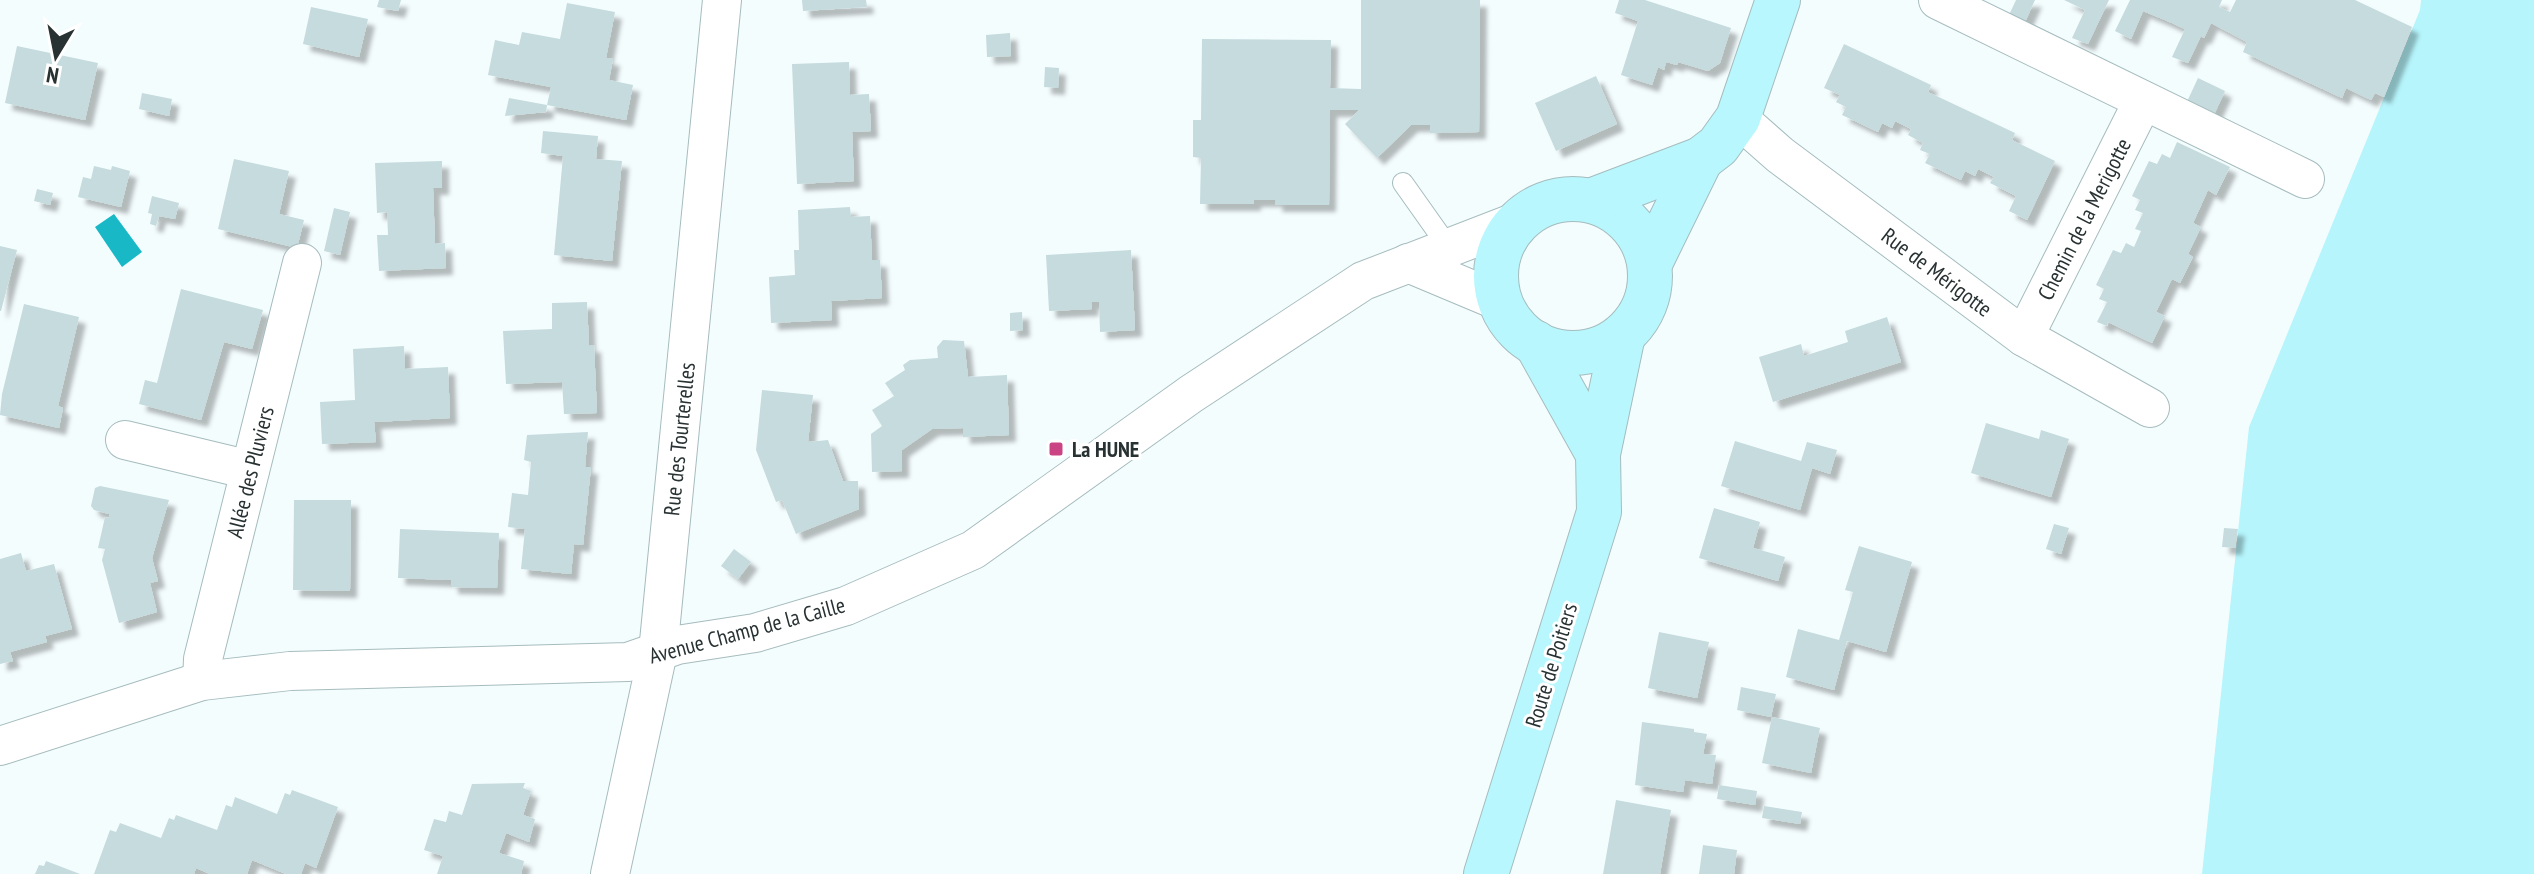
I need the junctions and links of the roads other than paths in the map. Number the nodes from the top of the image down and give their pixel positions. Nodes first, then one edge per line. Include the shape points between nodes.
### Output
1 (722, 0) edge
2 (1778, 0) edge
3 (1938, 0) edge
4 (2143, 101) junction
5 (1738, 118) junction
6 (1701, 159) junction
7 (2305, 179) dead end
8 (1403, 183) dead end
9 (1593, 200) junction
10 (1521, 220) junction
11 (1449, 248) junction
12 (302, 263) dead end
13 (1408, 263) junction
14 (1650, 263) junction
15 (1501, 302) junction
16 (1623, 335) junction
17 (2024, 337) junction
18 (1536, 343) junction
19 (2150, 408) dead end
20 (125, 440) dead end
21 (1598, 454) junction
22 (250, 470) junction
23 (658, 652) junction
24 (202, 681) junction
25 (0, 746) edge
26 (610, 874) edge
27 (1486, 874) edge

1 - 23 street, Rue des Tourterelles
2 - 5 street
3 - 4 street
4 - 7 street
4 - 17 street, Chemin de la Merigotte
5 - 6 street
5 - 17 street, Rue de Mérigotte
6 - 9 street
6 - 14 street
8 - 11 lane
9 - 10 street via 1561,199 1533,209
9 - 14 street via 1621,214 1641,236
10 - 11 street, Avenue Champ de la Caille
10 - 15 street via 1497,257
11 - 13 street, Avenue Champ de la Caille
12 - 22 street, Allée des Pluviers
13 - 15 street
13 - 23 street, Avenue Champ de la Caille via 1363,281 1191,394 973,550 846,606 755,633
14 - 16 street via 1649,295 1635,324
15 - 18 street via 1506,316
16 - 18 street via 1586,353 1555,351
16 - 21 street, Route de Poitiers
17 - 19 street, Rue de Mérigotte
18 - 21 street, Route de Poitiers
20 - 22 street
21 - 27 street, Route de Poitiers via 1599,512
22 - 24 street, Allée des Pluviers
23 - 24 street, Avenue Champ de la Caille via 628,662 290,671
23 - 26 street, Rue des Tourterelles
24 - 25 street, Avenue Champ de la Caille

